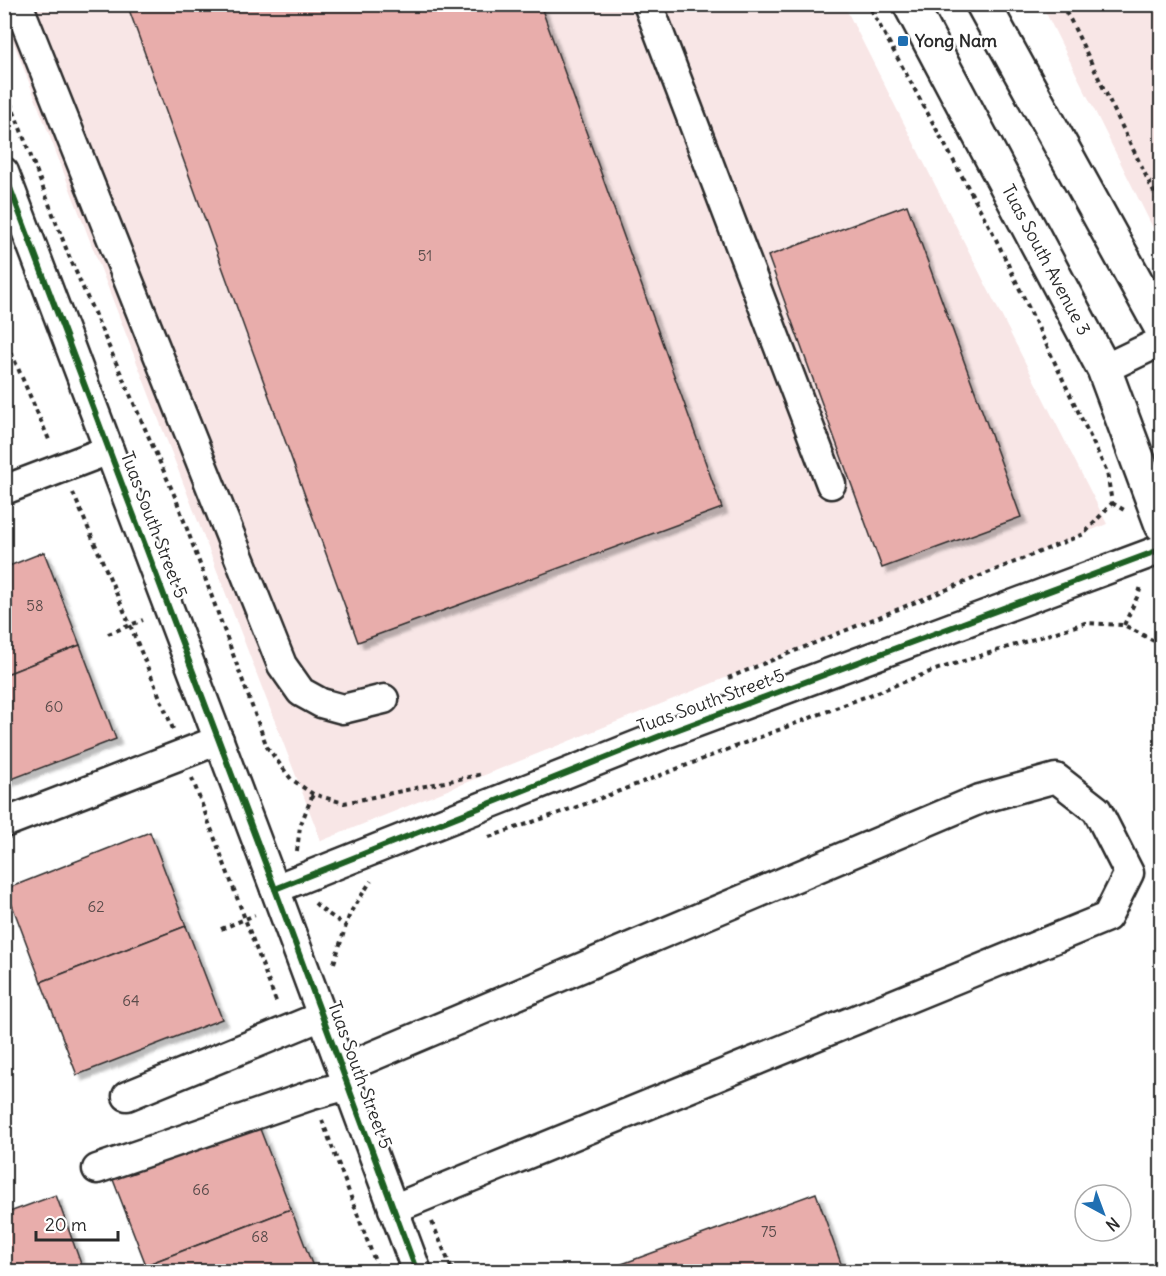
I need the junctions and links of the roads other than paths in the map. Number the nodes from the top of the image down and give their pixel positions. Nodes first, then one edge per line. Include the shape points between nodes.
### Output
1 (18, 4) edge
2 (648, 4) edge
3 (910, 4) edge
4 (983, 4) edge
5 (4, 172) edge
6 (14, 225) edge
7 (1161, 328) edge
8 (1161, 340) edge
9 (1104, 369) junction
10 (109, 450) junction
11 (831, 484) dead end
12 (4, 490) edge
13 (1161, 525) edge
14 (1161, 549) edge
15 (384, 699) dead end
16 (219, 740) junction
17 (4, 823) edge
18 (278, 897) junction
19 (322, 1016) junction
20 (345, 1077) junction
21 (127, 1096) dead end
22 (97, 1169) dead end
23 (393, 1209) junction
24 (417, 1272) edge

1 - 15 street via 282,665 301,692 321,703 343,709
2 - 11 street
3 - 9 main road, Tuas South Avenue 3
4 - 7 main road
5 - 6 street, Tuas South Street 5
6 - 10 street, Tuas South Street 5
8 - 9 street
9 - 13 main road, Tuas South Avenue 3
10 - 12 street
10 - 16 street, Tuas South Street 5
14 - 18 street, Tuas South Street 5 via 660,736
16 - 17 street
16 - 18 street, Tuas South Street 5
18 - 19 street, Tuas South Street 5
19 - 20 street, Tuas South Street 5
19 - 21 street
20 - 22 street via 312,1095
20 - 23 street, Tuas South Street 5
20 - 23 street via 980,799 1056,778 1097,810 1129,873 1107,917
23 - 24 street, Tuas South Street 5

